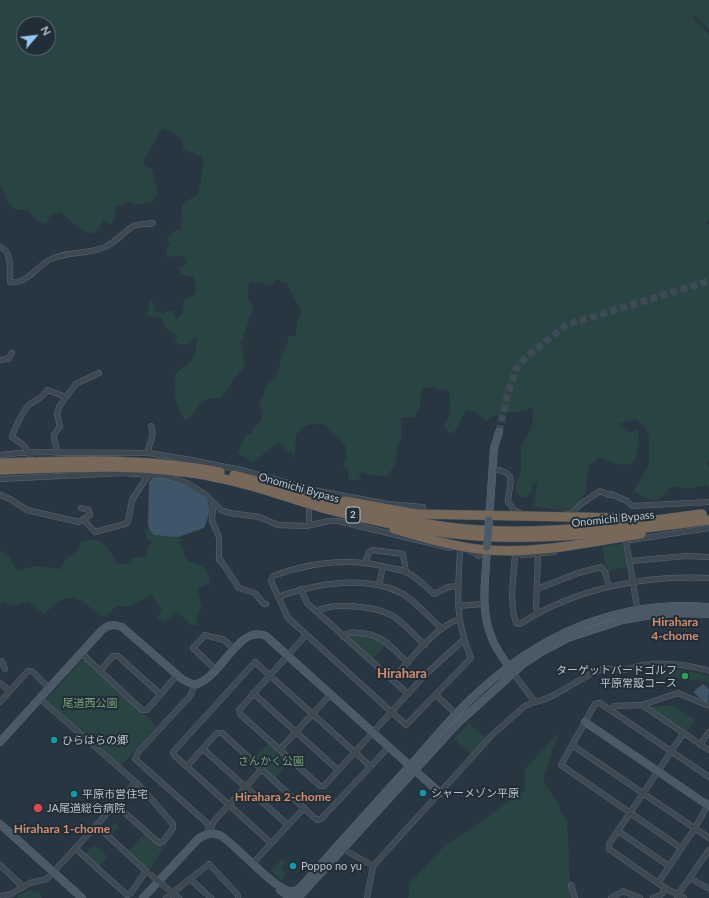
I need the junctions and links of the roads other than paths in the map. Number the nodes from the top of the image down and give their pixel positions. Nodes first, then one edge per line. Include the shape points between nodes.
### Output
1 (153, 223) dead end
2 (0, 247) edge
3 (12, 353) dead end
4 (0, 360) edge
5 (99, 373) dead end
6 (66, 397) junction
7 (151, 426) dead end
8 (499, 432) tunnel mouth
9 (57, 452) junction
10 (148, 453) junction
11 (0, 454) edge
12 (29, 454) junction
13 (0, 464) edge
14 (492, 469) junction
15 (0, 470) edge
16 (149, 474) junction
17 (0, 480) edge
18 (296, 492) junction
19 (0, 495) edge
20 (709, 502) edge
21 (213, 503) junction
22 (423, 507) dead end
23 (80, 508) dead end
24 (309, 509) dead end
25 (329, 510) junction
26 (709, 514) edge
27 (683, 517) junction
28 (489, 518) junction
29 (84, 520) junction
30 (709, 521) edge
31 (309, 525) junction
32 (709, 528) edge
33 (626, 541) junction
34 (487, 548) junction
35 (460, 550) junction
36 (515, 555) junction
37 (538, 555) junction
38 (709, 557) edge
39 (630, 561) junction
40 (365, 563) junction
41 (383, 566) junction
42 (406, 572) junction
43 (709, 578) edge
44 (634, 582) junction
45 (379, 585) junction
46 (458, 586) junction
47 (609, 586) junction
48 (300, 589) junction
49 (537, 589) junction
50 (278, 597) junction
51 (266, 604) dead end
52 (483, 604) junction
53 (458, 606) junction
54 (709, 607) edge
55 (317, 612) junction
56 (538, 613) junction
57 (638, 613) junction
58 (709, 614) edge
59 (458, 619) junction
60 (442, 629) junction
61 (306, 635) junction
62 (344, 637) junction
63 (464, 641) junction
64 (424, 645) junction
65 (234, 649) junction
66 (81, 653) junction
67 (288, 655) junction
68 (2, 661) dead end
69 (408, 663) junction
70 (6, 669) dead end
71 (216, 670) junction
72 (511, 670) junction
73 (100, 671) junction
74 (709, 671) edge
75 (177, 675) junction
76 (270, 675) junction
77 (392, 680) junction
78 (0, 683) edge
79 (194, 685) junction
80 (49, 688) junction
81 (10, 691) junction
82 (253, 693) junction
83 (160, 694) junction
84 (331, 694) junction
85 (408, 694) junction
86 (436, 695) junction
87 (39, 698) junction
88 (0, 702) edge
89 (535, 702) junction
90 (642, 706) junction
91 (709, 706) edge
92 (610, 710) junction
93 (391, 711) junction
94 (453, 711) dead end
95 (312, 714) junction
96 (585, 722) junction
97 (295, 732) junction
98 (373, 732) junction
99 (709, 732) edge
100 (683, 734) junction
101 (0, 742) edge
102 (572, 745) junction
103 (700, 745) junction
104 (203, 749) junction
105 (280, 749) junction
106 (709, 750) edge
107 (385, 751) dead end
108 (671, 751) junction
109 (355, 752) junction
110 (187, 766) junction
111 (409, 766) junction
112 (370, 767) junction
113 (261, 770) junction
114 (338, 770) junction
115 (415, 771) junction
116 (658, 772) junction
117 (709, 777) edge
118 (135, 783) junction
119 (245, 787) junction
120 (440, 793) junction
121 (643, 793) junction
122 (115, 804) junction
123 (230, 805) junction
124 (709, 805) edge
125 (304, 808) junction
126 (630, 813) junction
127 (0, 824) edge
128 (96, 825) junction
129 (288, 825) junction
130 (695, 828) junction
131 (618, 831) junction
132 (210, 832) junction
133 (709, 838) edge
134 (271, 843) junction
135 (75, 848) junction
136 (681, 848) junction
137 (343, 849) junction
138 (709, 850) edge
139 (707, 857) edge
140 (253, 863) junction
141 (0, 865) edge
142 (373, 866) junction
143 (669, 866) junction
144 (322, 867) junction
145 (54, 871) junction
146 (148, 872) junction
147 (690, 878) junction
148 (190, 879) junction
149 (658, 883) junction
150 (571, 885) dead end
151 (22, 888) junction
152 (665, 888) junction
153 (709, 889) edge
154 (171, 891) junction
155 (0, 896) edge
156 (677, 896) junction
157 (82, 898) edge
158 (143, 898) edge
159 (166, 898) edge
160 (179, 898) edge
161 (211, 898) edge
162 (238, 898) edge
163 (291, 898) edge
164 (298, 898) edge
165 (367, 898) edge
166 (575, 898) edge
167 (611, 898) edge
168 (640, 898) edge
169 (654, 898) edge
170 (684, 898) edge

1 - 2 street via 137,224 104,248 84,254 58,256 35,273 15,282 10,282 9,255
3 - 4 street via 8,359
5 - 6 street via 76,384
6 - 9 street via 59,407 60,427 54,432 53,439
6 - 12 street via 47,390 42,398 29,404 15,426 12,437 22,444
7 - 10 street
8 - 14 street
9 - 10 street
9 - 12 street
10 - 22 street via 241,470 313,490 388,504
11 - 12 street
13 - 18 highway, Onomichi Bypass / 2 via 107,460 154,462 223,472
14 - 20 street via 502,470 512,480 508,502 510,507 520,513 571,514 600,492 611,494 632,506
14 - 28 street
15 - 25 highway, Onomichi Bypass / 2 via 154,468 221,478
16 - 17 street via 31,476
16 - 21 street via 178,479 205,494
16 - 29 street via 132,500 128,522 95,532
18 - 27 highway, Onomichi Bypass / 2 via 374,513 462,528 570,529
18 - 28 highway via 416,514
19 - 29 street via 27,510 79,522
21 - 31 street via 229,513 259,518 278,525
21 - 51 street via 212,521 219,537 219,560 239,588 255,593
23 - 29 street via 89,510 90,515
24 - 31 street
25 - 30 highway, Onomichi Bypass / 2 via 422,529 503,537 583,535
25 - 34 highway via 404,533 462,546
26 - 27 highway, Onomichi Bypass / 2
27 - 28 highway
28 - 34 street, bridge
30 - 34 highway via 590,543 523,550
31 - 35 street via 329,520 338,521
32 - 33 street
33 - 37 street
33 - 39 street
34 - 35 street via 478,556 474,552
34 - 36 street via 496,554
34 - 52 street
35 - 46 street
36 - 37 street
36 - 56 street via 512,593 516,623 520,624
37 - 49 street
38 - 39 street via 680,556
39 - 44 street
40 - 41 street
40 - 42 street via 372,550 403,554
40 - 50 street via 318,564 273,576 271,581
41 - 42 street
41 - 45 street
42 - 46 street via 417,578 434,594 448,587
43 - 44 street via 687,577
44 - 47 street
44 - 57 street
45 - 48 street via 349,582
45 - 60 street via 402,593
46 - 53 street
47 - 49 street via 601,567
47 - 56 street
48 - 50 street
48 - 55 street via 307,603
49 - 56 street
50 - 61 street via 288,618
52 - 53 street
52 - 72 street via 488,629
53 - 59 street
54 - 57 street via 686,605
55 - 62 street
55 - 64 street via 321,608 341,606 388,613
57 - 58 street
57 - 72 street via 607,616 556,636
59 - 60 street
59 - 63 street
60 - 64 street
61 - 67 street
61 - 93 street
62 - 69 street via 351,632 376,635
62 - 77 street
63 - 85 street via 444,657
63 - 86 street via 471,658
64 - 69 street
65 - 67 street via 248,636 261,634
65 - 71 street
65 - 71 street via 224,640 205,635 193,648
66 - 73 street
66 - 75 street via 102,630 115,625 128,630
66 - 80 street
67 - 76 street
67 - 84 street
68 - 70 street
69 - 77 street
71 - 79 street via 203,682
72 - 89 street
72 - 111 street via 471,699
72 - 115 street
73 - 83 street via 113,656 118,656
73 - 83 street via 142,710 147,710
74 - 89 street via 670,664 622,670 607,667 543,701
75 - 79 street
75 - 83 street
76 - 82 street
76 - 95 street
76 - 110 street via 255,662 173,752
77 - 85 street
78 - 81 street
79 - 132 street via 191,695 139,751 135,759 207,823
80 - 81 street via 32,671 28,671
80 - 87 street
81 - 88 street
82 - 97 street
82 - 105 street via 239,710 240,714
84 - 95 street
84 - 98 street
85 - 93 street
86 - 93 street via 409,724 406,725
86 - 94 street
87 - 101 street
87 - 118 street
89 - 120 street via 525,706 503,724
90 - 91 street via 678,693
90 - 92 street via 614,706
90 - 100 street
92 - 96 street via 600,703 595,704
92 - 108 street
93 - 98 street
95 - 97 street
95 - 109 street
96 - 102 street
96 - 116 street
97 - 105 street
97 - 114 street
98 - 109 street
98 - 111 street
99 - 103 street
100 - 103 street
100 - 108 street
102 - 121 street
102 - 126 street via 561,765 564,769
103 - 106 street
104 - 110 street
104 - 113 street via 218,733 222,733
104 - 119 street
105 - 114 street via 320,786 324,786
107 - 112 street
108 - 116 street
108 - 117 street
109 - 112 street
109 - 114 street
110 - 123 street
111 - 115 street
111 - 144 street
112 - 125 street via 321,819 317,820
113 - 119 street
113 - 125 street
115 - 120 street
115 - 137 street
116 - 121 street
116 - 124 street
118 - 122 street
118 - 122 street via 173,824 163,842 159,843
119 - 123 street
119 - 129 street
120 - 142 street
121 - 126 street
121 - 130 street
122 - 128 street
123 - 132 street via 214,822
123 - 134 street
124 - 130 street
125 - 129 street
126 - 131 street
126 - 136 street
127 - 145 street
128 - 135 street
128 - 146 street
129 - 134 street
130 - 133 street
130 - 136 street
131 - 143 street
131 - 149 street via 609,844 609,849
132 - 140 street via 220,834
132 - 158 street via 199,838
134 - 140 street
135 - 145 street
135 - 146 street via 126,895 131,893
136 - 143 street
137 - 142 street
137 - 144 street
138 - 139 street
139 - 147 street
140 - 144 street via 288,891 300,888
140 - 163 street via 264,876
141 - 151 street
142 - 165 street
143 - 149 street
144 - 164 street
145 - 151 street via 47,879
145 - 157 street
146 - 154 street, bridge
147 - 153 street
147 - 156 street
148 - 154 street
148 - 161 street
148 - 162 street via 210,864
149 - 152 street
150 - 166 street
151 - 155 street
152 - 156 street
152 - 169 street via 661,895
154 - 159 street
154 - 160 street
156 - 170 street
167 - 168 street via 623,891

